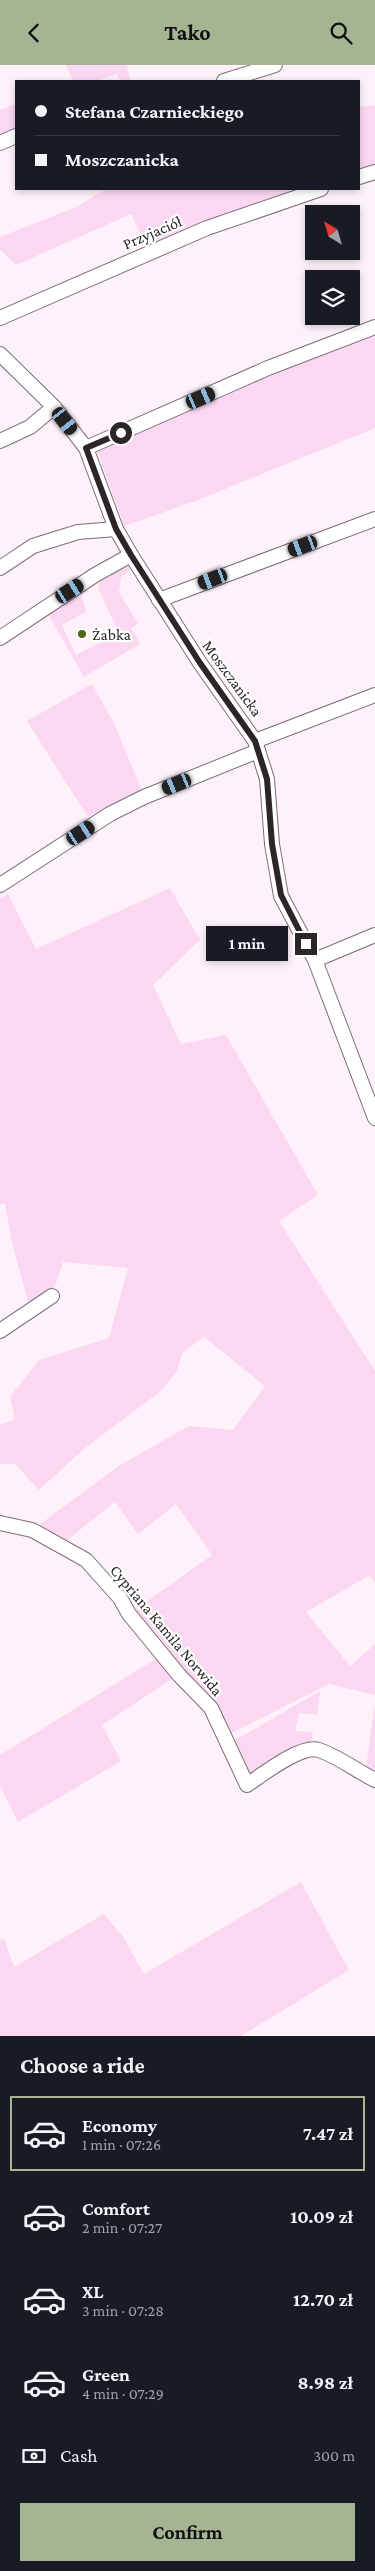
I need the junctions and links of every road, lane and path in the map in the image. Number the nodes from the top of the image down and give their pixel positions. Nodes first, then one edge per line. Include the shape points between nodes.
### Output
1 (275, 65) edge
2 (227, 80) edge
3 (15, 136) edge
4 (0, 143) edge
5 (375, 172) edge
6 (360, 177) edge
7 (318, 190) edge
8 (0, 318) edge
9 (375, 327) edge
10 (0, 354) edge
11 (54, 407) junction
12 (0, 441) edge
13 (86, 448) junction
14 (375, 519) edge
15 (116, 529) junction
16 (131, 555) junction
17 (0, 568) edge
18 (159, 599) junction
19 (0, 638) edge
20 (375, 695) edge
21 (256, 746) junction
22 (0, 885) edge
23 (375, 935) edge
24 (315, 960) junction
25 (375, 1118) edge
26 (52, 1297) dead end
27 (0, 1331) edge
28 (0, 1523) edge
29 (375, 1780) edge

1 - 2 street
3 - 4 street
5 - 6 street
7 - 8 street, Przyjaciół via 207,228
9 - 13 street via 268,368
10 - 11 street, Moszczanicka
11 - 12 street via 30,427
11 - 13 street, Moszczanicka
13 - 15 street, Moszczanicka
14 - 18 street
15 - 16 street, Moszczanicka
15 - 17 street via 78,532 33,546
16 - 18 street, Moszczanicka
16 - 19 street
18 - 21 street, Moszczanicka
20 - 21 street
21 - 22 street via 119,810
21 - 24 street, Moszczanicka via 267,779 272,844 281,895
23 - 24 street
24 - 25 street, Moszczanicka
26 - 27 street
28 - 29 street, Cypriana Kamila Norwida via 32,1530 86,1560 120,1598 179,1675 211,1708 247,1785 302,1752 318,1749

